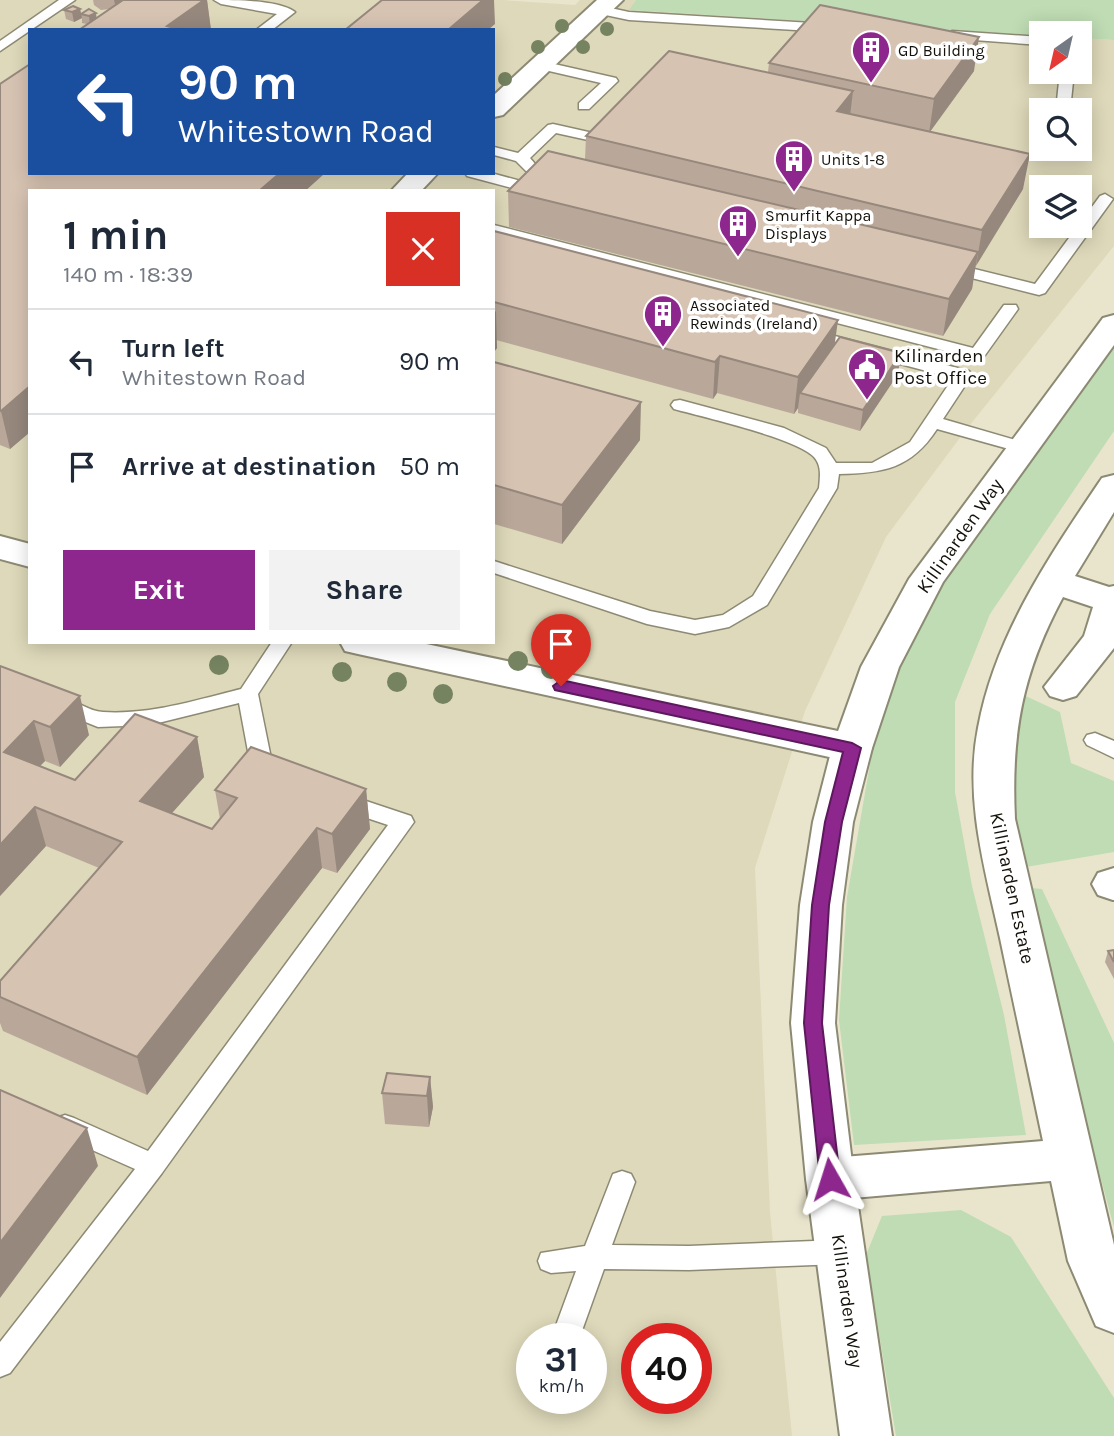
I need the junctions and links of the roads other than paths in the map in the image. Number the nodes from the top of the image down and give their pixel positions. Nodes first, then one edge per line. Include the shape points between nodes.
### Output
1 (68, 0) edge
2 (221, 0) edge
3 (606, 5) edge
4 (267, 28) edge
5 (847, 29) edge
6 (938, 35) edge
7 (1029, 40) edge
8 (0, 47) edge
9 (541, 65) junction
10 (584, 106) dead end
11 (495, 108) edge
12 (597, 138) edge
13 (495, 151) edge
14 (521, 158) junction
15 (422, 175) edge
16 (480, 175) edge
17 (571, 178) edge
18 (534, 188) edge
19 (407, 189) edge
20 (1105, 199) dead end
21 (495, 230) edge
22 (932, 264) edge
23 (1010, 309) dead end
24 (1114, 324) edge
25 (794, 330) edge
26 (680, 405) dead end
27 (933, 422) junction
28 (1023, 448) junction
29 (830, 469) junction
30 (1114, 485) edge
31 (495, 567) edge
32 (1054, 582) junction
33 (1114, 600) edge
34 (281, 644) edge
35 (373, 644) edge
36 (1063, 687) dead end
37 (37, 694) edge
38 (248, 694) junction
39 (1095, 740) dead end
40 (852, 748) junction
41 (1114, 750) edge
42 (289, 782) edge
43 (327, 795) edge
44 (38, 1114) edge
45 (1069, 1159) junction
46 (153, 1166) junction
47 (830, 1179) junction
48 (622, 1182) dead end
49 (840, 1252) junction
50 (595, 1258) junction
51 (551, 1261) dead end
52 (1114, 1310) edge
53 (571, 1323) edge
54 (0, 1364) edge
55 (866, 1436) edge

1 - 8 lane
2 - 4 lane via 288,12
3 - 5 lane via 629,16
3 - 9 street
6 - 7 lane
9 - 10 lane via 611,81
9 - 11 street
12 - 14 lane via 553,128
13 - 14 lane
14 - 17 lane via 531,168
15 - 19 street
16 - 18 lane
20 - 22 lane via 1040,290
21 - 23 lane via 977,354
24 - 28 street, Killinarden Way
25 - 27 lane via 963,375
26 - 29 lane via 778,432 820,452
27 - 28 lane
27 - 29 lane via 917,446 876,468
28 - 40 street, Killinarden Way via 926,579 880,667
29 - 31 lane via 828,488 760,600 729,620 695,627 647,617
30 - 32 street, Killinarden Estate
32 - 33 street
32 - 45 street, Killinarden Estate via 1028,629 1007,683 996,730 995,819
33 - 36 street via 1101,639
34 - 38 lane
35 - 40 street
37 - 38 lane via 98,720 150,718
38 - 42 lane via 263,773
39 - 41 lane
40 - 47 street, Killinarden Way via 821,905 813,1023
43 - 46 lane via 403,822
44 - 46 lane
45 - 47 street
45 - 52 street, Killinarden Estate via 1093,1261
46 - 54 lane
47 - 49 street, Killinarden Way
48 - 50 lane
49 - 50 lane
49 - 55 street, Killinarden Way
50 - 51 lane
50 - 53 lane

